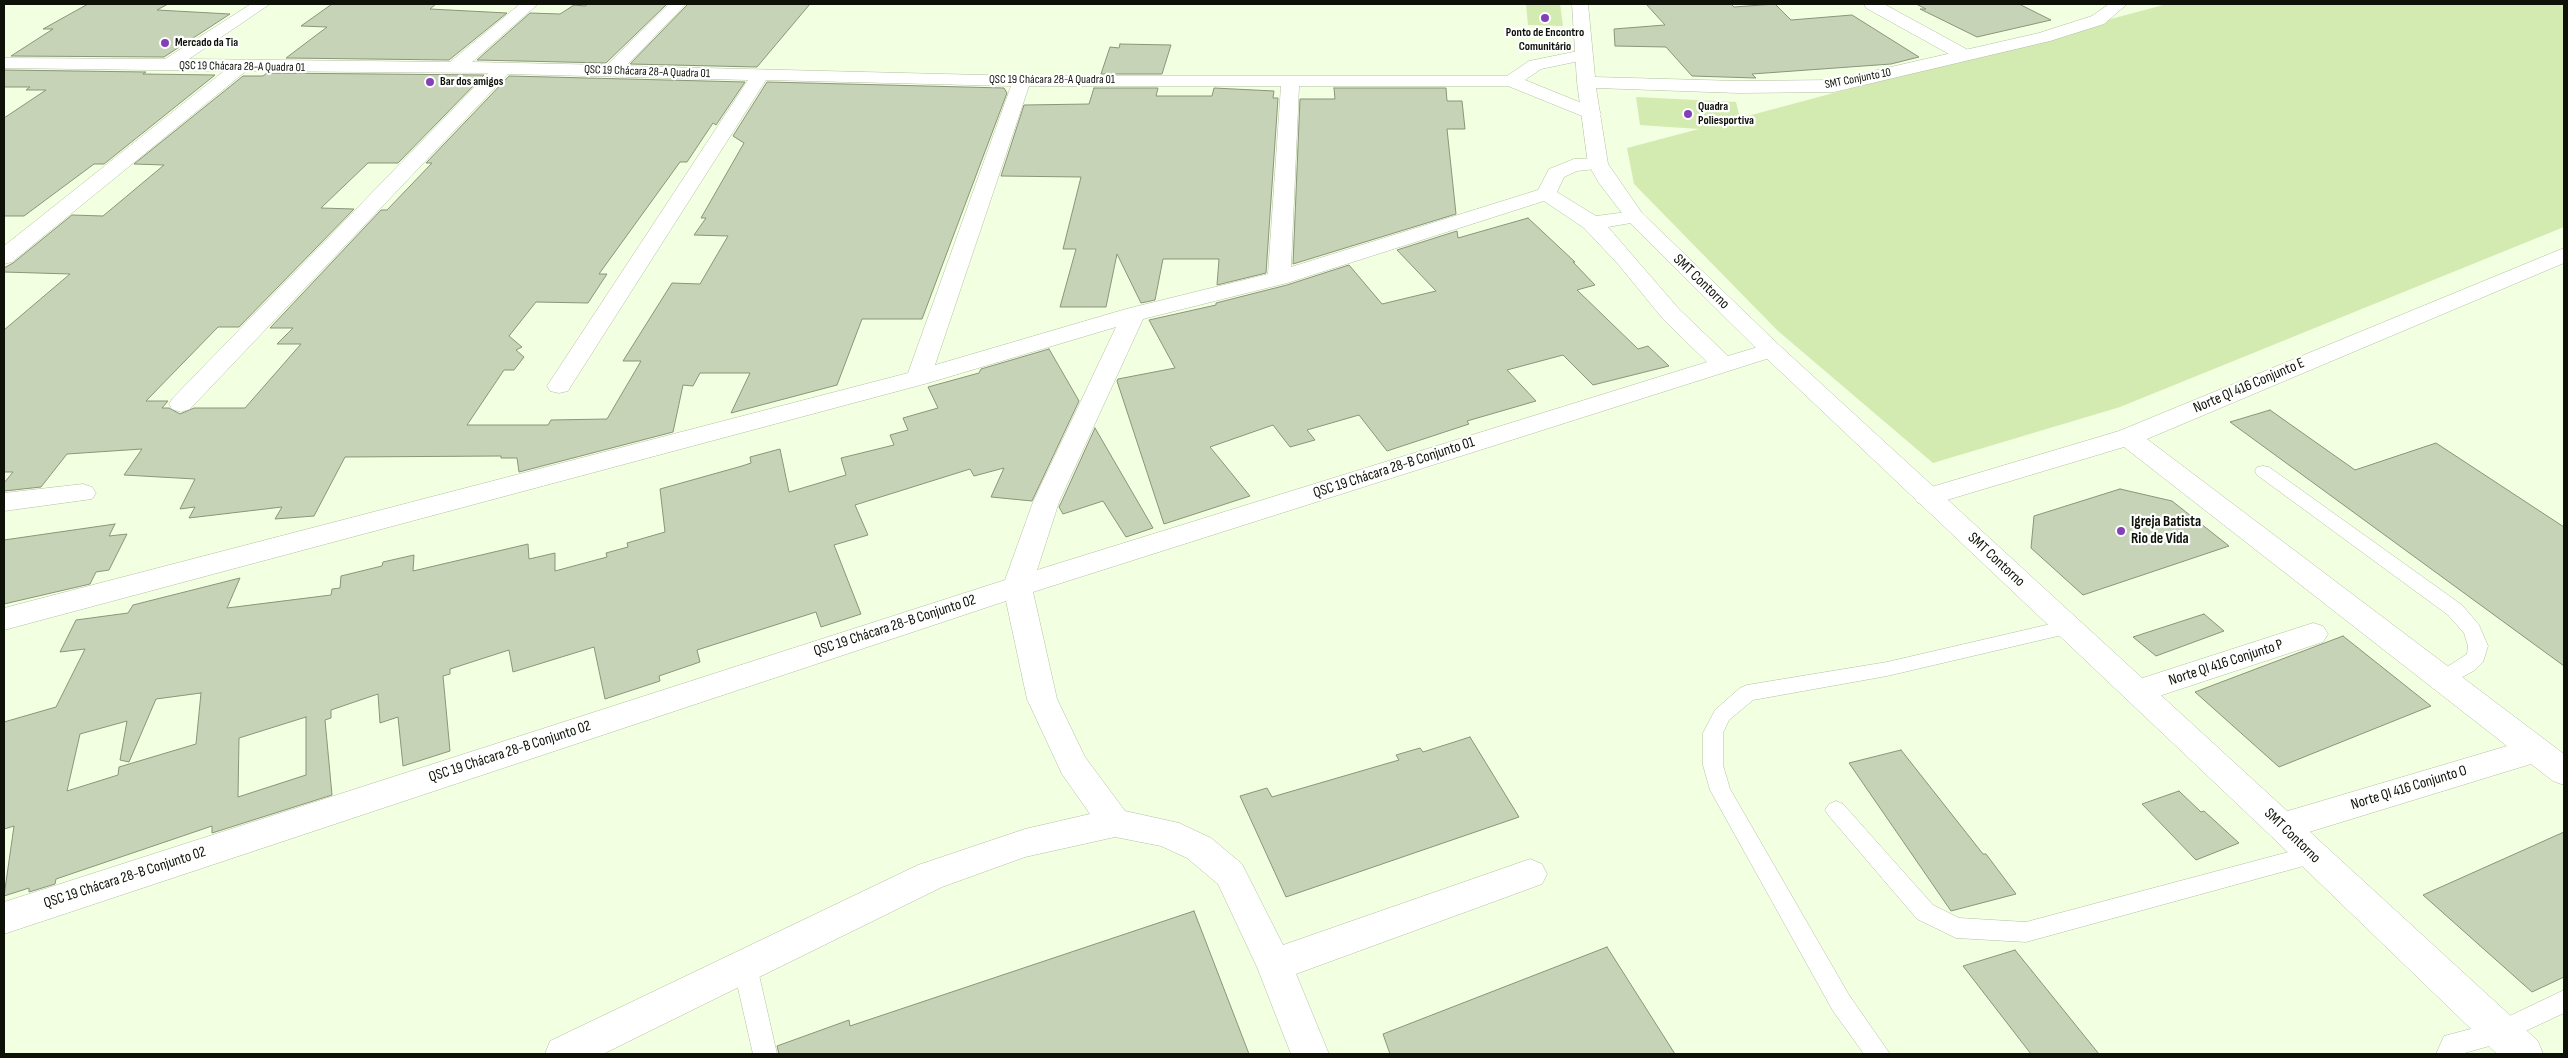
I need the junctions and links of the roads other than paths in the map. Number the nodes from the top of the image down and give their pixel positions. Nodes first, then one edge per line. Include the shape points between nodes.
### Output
1 (262, 4) edge
2 (530, 4) edge
3 (678, 4) edge
4 (1580, 4) edge
5 (1872, 4) edge
6 (2118, 4) edge
7 (1583, 55) junction
8 (1964, 55) junction
9 (4, 63) edge
10 (167, 66) junction
11 (240, 67) junction
12 (454, 68) junction
13 (503, 68) junction
14 (612, 70) junction
15 (759, 76) junction
16 (1022, 81) junction
17 (1511, 81) junction
18 (1290, 82) junction
19 (1586, 82) junction
20 (1592, 114) junction
21 (1598, 164) junction
22 (1546, 194) junction
23 (1635, 217) junction
24 (1592, 223) junction
25 (2564, 255) edge
26 (4, 257) edge
27 (1278, 278) junction
28 (1134, 314) junction
29 (1771, 350) junction
30 (1723, 364) junction
31 (919, 378) junction
32 (559, 386) dead end
33 (181, 404) dead end
34 (2128, 436) junction
35 (2263, 470) dead end
36 (83, 494) dead end
37 (1927, 497) junction
38 (4, 502) edge
39 (1017, 587) junction
40 (4, 619) edge
41 (2068, 627) junction
42 (2313, 634) dead end
43 (2443, 679) junction
44 (2138, 691) junction
45 (2535, 750) junction
46 (2564, 772) edge
47 (1836, 810) dead end
48 (1115, 822) junction
49 (2283, 826) junction
50 (2311, 855) junction
51 (1530, 874) dead end
52 (4, 918) edge
53 (1274, 965) junction
54 (745, 966) junction
55 (2564, 1001) edge
56 (2500, 1032) junction
57 (564, 1054) edge
58 (765, 1054) edge
59 (1310, 1054) edge
60 (1878, 1054) edge
61 (2448, 1054) edge
62 (2524, 1054) edge

1 - 10 street
2 - 12 street
3 - 14 street
4 - 7 street, SMT Contorno
5 - 8 street
6 - 8 street, SMT Conjunto 10 via 2098,20 2044,37
7 - 17 street via 1534,65
7 - 19 street, SMT Contorno
8 - 19 street, SMT Conjunto 10 via 1834,86
9 - 10 street, QSC 19 Chácara 28-A Quadra 01
10 - 11 street, QSC 19 Chácara 28-A Quadra 01
11 - 12 street, QSC 19 Chácara 28-A Quadra 01
11 - 26 street
12 - 13 street, QSC 19 Chácara 28-A Quadra 01
13 - 14 street, QSC 19 Chácara 28-A Quadra 01
13 - 33 street
14 - 15 street, QSC 19 Chácara 28-A Quadra 01
15 - 16 street, QSC 19 Chácara 28-A Quadra 01
15 - 32 street
16 - 18 street, QSC 19 Chácara 28-A Quadra 01
16 - 31 street
17 - 18 street, QSC 19 Chácara 28-A Quadra 01
17 - 20 street, QSC 19 Chácara 28-A Quadra 01
18 - 27 street
19 - 20 street, SMT Contorno
20 - 21 street, SMT Contorno
21 - 22 street via 1574,165 1556,173
21 - 23 street, SMT Contorno
22 - 24 street
22 - 27 street
23 - 24 street
23 - 29 street, SMT Contorno
24 - 30 street via 1671,314
25 - 34 street, Norte QI 416 Conjunto E
27 - 28 street
28 - 31 street
28 - 39 street via 1046,502
29 - 30 street, QSC 19 Chácara 28-B Conjunto 01
29 - 37 street, SMT Contorno
30 - 39 street, QSC 19 Chácara 28-B Conjunto 01
31 - 40 street
34 - 37 street, Norte QI 416 Conjunto E
34 - 43 street
35 - 43 lane via 2455,610 2472,630 2478,646 2476,657 2468,665
36 - 38 street
37 - 41 street, SMT Contorno
39 - 48 street via 1042,699 1073,765
39 - 52 street, QSC 19 Chácara 28-B Conjunto 02
41 - 44 street, SMT Contorno
41 - 60 lane via 1887,669 1747,693 1722,715 1713,733 1713,765 1720,790 1841,1003
42 - 44 street, Norte QI 416 Conjunto P
43 - 45 street
44 - 49 street, SMT Contorno
45 - 46 street
45 - 49 street, Norte QI 416 Conjunto O
47 - 50 lane via 1925,912 1956,928 2026,932
48 - 53 street via 1166,833 1191,844 1230,874
48 - 54 street via 1025,843 930,876
49 - 50 street, SMT Contorno
50 - 56 street, SMT Contorno
51 - 53 street
53 - 59 street
54 - 57 street
54 - 58 lane
55 - 56 lane
56 - 61 lane via 2453,1044
56 - 62 street, SMT Contorno

